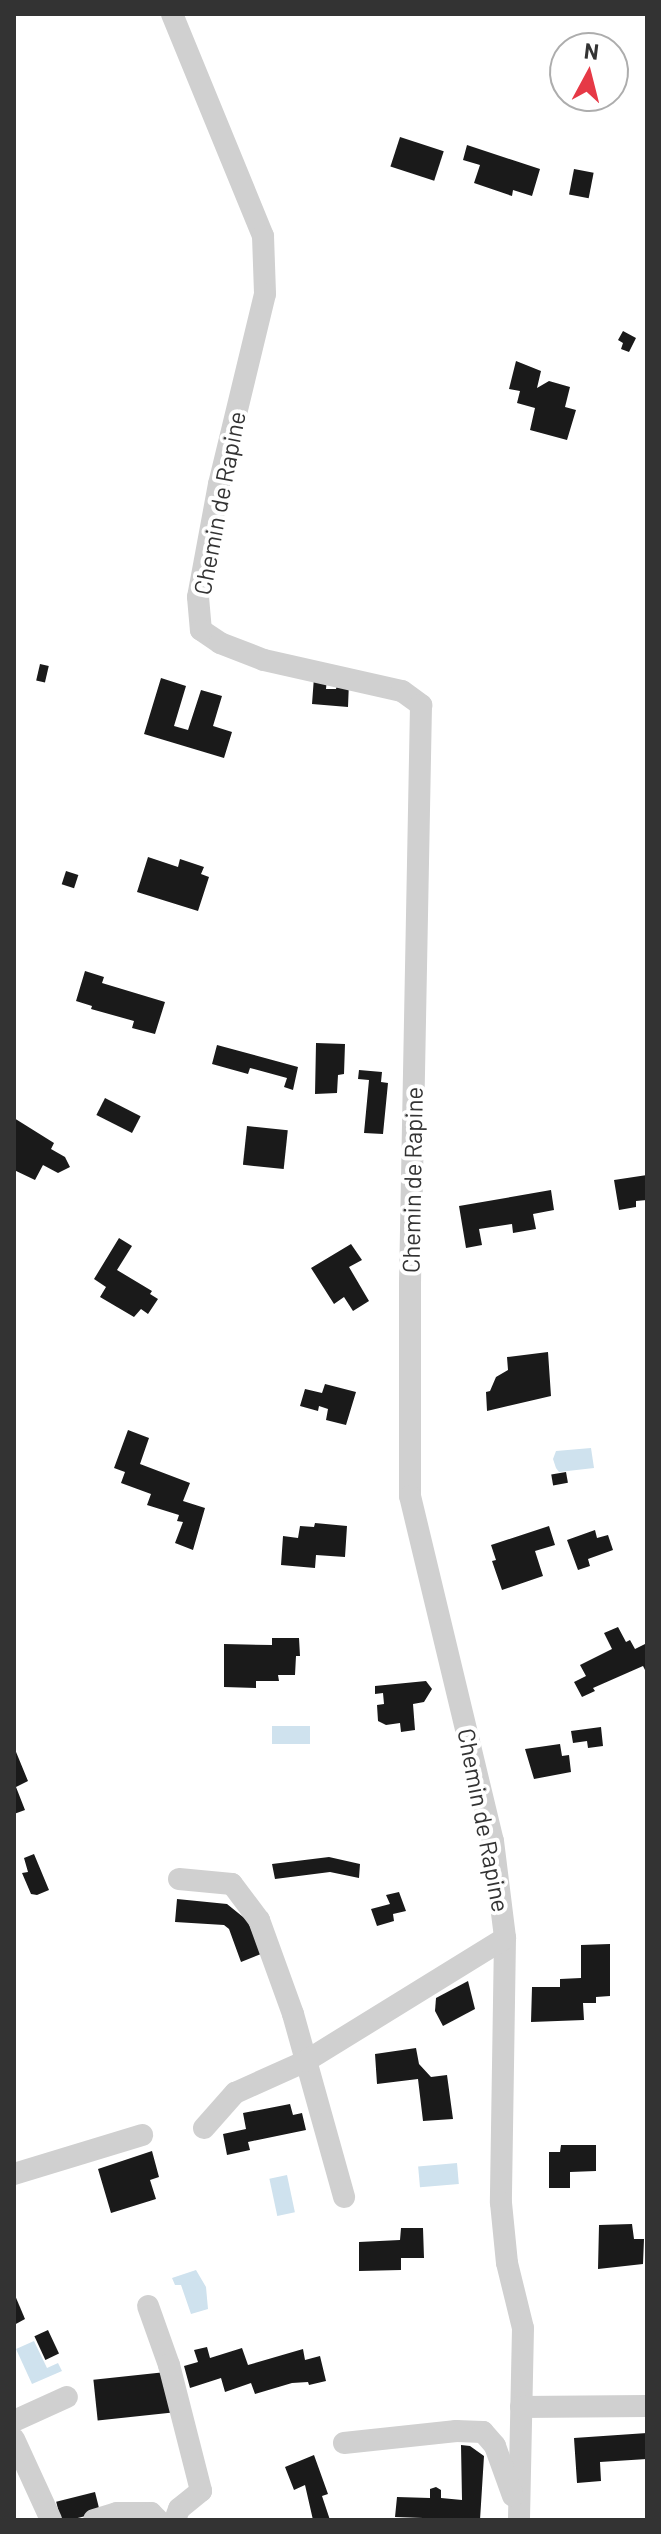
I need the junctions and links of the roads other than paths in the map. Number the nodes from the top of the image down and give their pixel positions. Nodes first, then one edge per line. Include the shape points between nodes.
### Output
1 (172, 14) edge
2 (179, 1879) dead end
3 (505, 1938) junction
4 (306, 2061) junction
5 (204, 2128) dead end
6 (142, 2135) dead end
7 (14, 2174) edge
8 (344, 2197) dead end
9 (148, 2306) dead end
10 (67, 2397) dead end
11 (647, 2406) edge
12 (521, 2407) junction
13 (14, 2421) edge
14 (14, 2439) edge
15 (344, 2443) dead end
16 (519, 2516) edge
17 (51, 2520) edge
18 (94, 2520) edge
19 (158, 2520) edge
20 (175, 2520) edge

1 - 3 street, Chemin de Rapine via 263,236 265,294 216,498 198,597 201,630 264,660 402,691 421,705 410,1496 493,1841
2 - 4 street via 232,1884 259,1920
3 - 4 street
3 - 12 street, Chemin de Rapine via 501,2203 507,2263 523,2328
4 - 5 street via 235,2093
4 - 8 street
6 - 7 street
9 - 20 street via 201,2491 179,2509
10 - 13 street
11 - 12 street
12 - 16 street, Chemin de Rapine
14 - 17 street
15 - 16 street via 483,2432 495,2446
18 - 19 street via 151,2513

